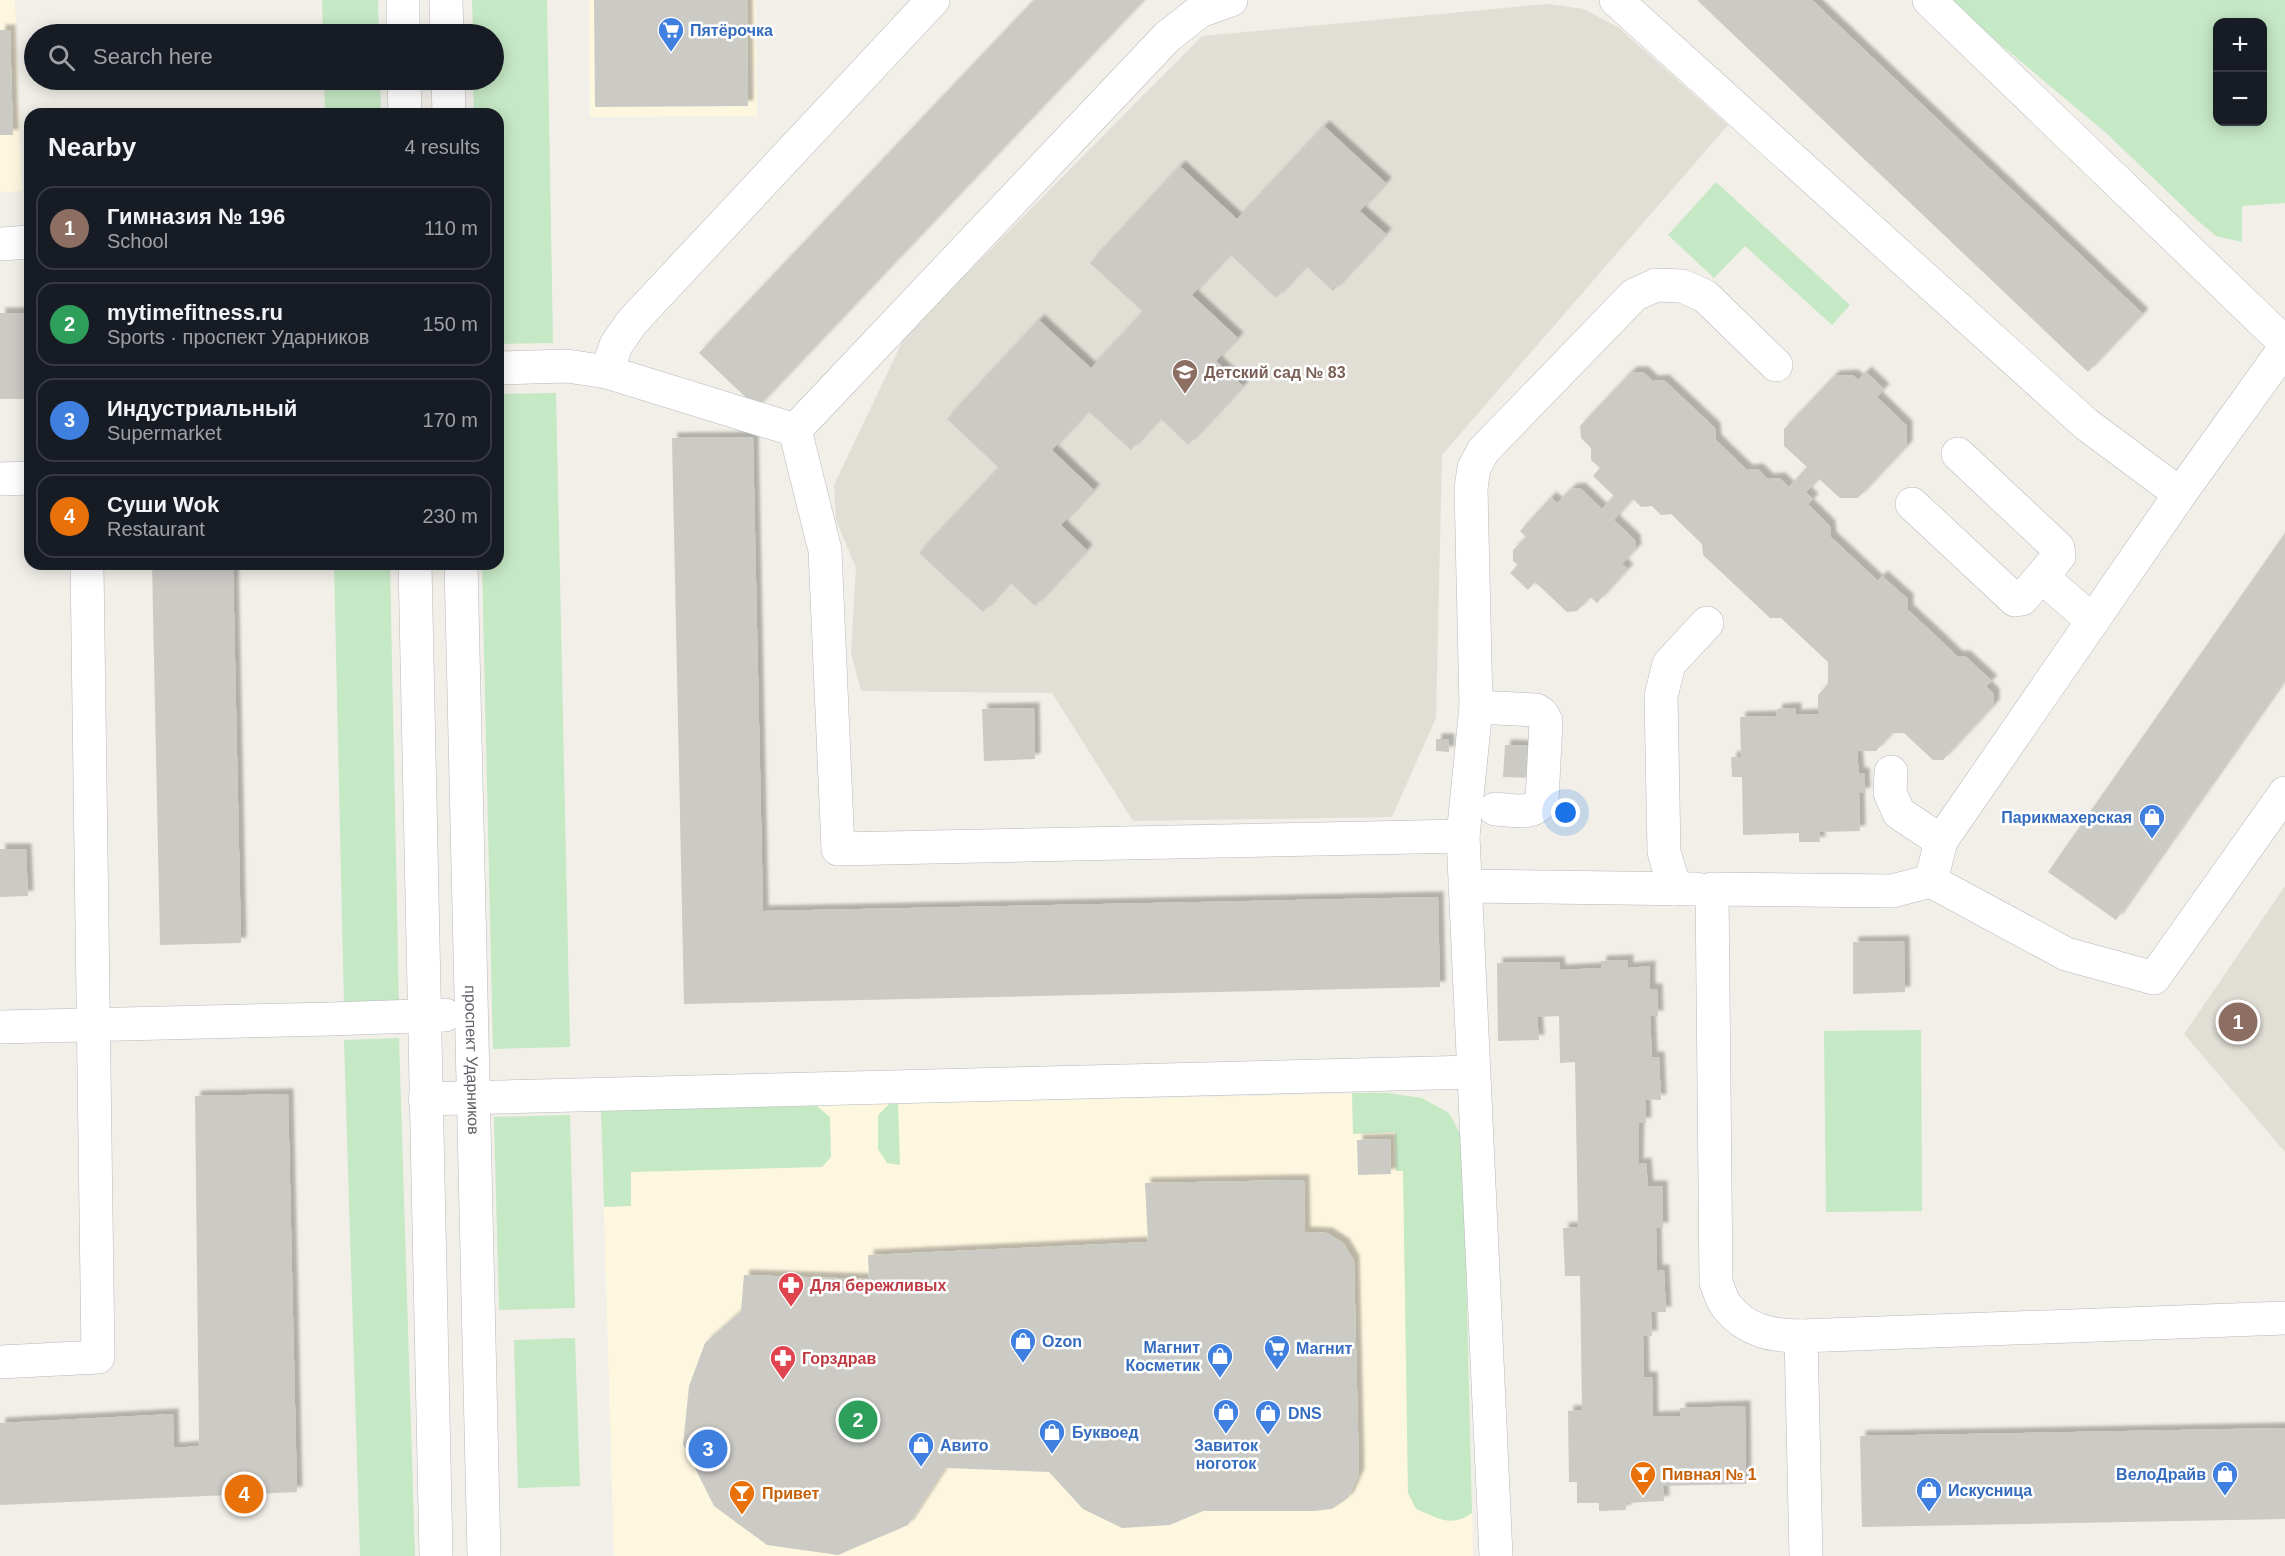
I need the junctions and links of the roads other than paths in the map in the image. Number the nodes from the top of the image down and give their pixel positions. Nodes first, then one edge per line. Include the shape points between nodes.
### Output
1 (403, 0) edge
2 (446, 0) edge
3 (933, 0) edge
4 (1231, 0) edge
5 (1616, 0) edge
6 (1929, 0) edge
7 (403, 24) edge
8 (447, 24) edge
9 (404, 90) edge
10 (448, 90) edge
11 (405, 108) edge
12 (449, 108) edge
13 (2285, 343) edge
14 (2285, 348) edge
15 (1776, 366) dead end
16 (504, 368) edge
17 (607, 372) junction
18 (795, 430) junction
19 (1958, 454) dead end
20 (24, 478) edge
21 (0, 479) edge
22 (2181, 494) junction
23 (1912, 504) dead end
24 (87, 570) edge
25 (415, 570) edge
26 (461, 570) edge
27 (2042, 577) junction
28 (2093, 621) junction
29 (1707, 623) dead end
30 (1476, 707) junction
31 (1891, 772) dead end
32 (2285, 793) edge
33 (1495, 809) dead end
34 (1463, 836) junction
35 (1941, 841) junction
36 (1931, 881) junction
37 (1465, 886) junction
38 (1675, 889) junction
39 (1712, 889) junction
40 (471, 1013) junction
41 (424, 1016) junction
42 (94, 1025) junction
43 (0, 1027) edge
44 (1473, 1072) junction
45 (474, 1098) junction
46 (425, 1099) junction
47 (2285, 1318) edge
48 (1801, 1336) junction
49 (0, 1362) edge
50 (436, 1556) edge
51 (484, 1556) edge
52 (1496, 1556) edge
53 (1806, 1556) edge

1 - 7 street
2 - 8 street
3 - 17 street via 632,322 616,345
4 - 18 street via 1200,11 1167,37
5 - 22 street via 2086,424
6 - 13 street
9 - 11 street
10 - 12 street
14 - 22 street
15 - 30 street via 1705,296 1682,286 1656,285 1634,295 1484,451 1474,468 1471,488
16 - 17 street via 567,366
17 - 18 street
18 - 34 street via 825,550 838,849
19 - 27 street via 2058,548 2059,556
20 - 21 street
22 - 28 street
23 - 27 street via 2015,600 2022,599
24 - 42 street
25 - 41 street
26 - 40 street, проспект Ударников
27 - 28 street
28 - 35 street
29 - 38 street via 1669,664 1661,696 1664,852
30 - 33 street via 1536,710 1546,721 1542,801 1531,811
30 - 34 street
31 - 35 street via 1890,793 1899,813
32 - 36 street via 2154,978 2066,954
34 - 37 street
35 - 36 street
36 - 39 street via 1892,891
37 - 38 street
37 - 44 street
38 - 39 street
39 - 48 street via 1716,1282 1726,1307 1752,1329 1779,1336
40 - 41 street
40 - 45 street, проспект Ударников
41 - 42 street
41 - 46 street
42 - 43 street
42 - 49 street via 98,1357
44 - 45 street
44 - 52 street
45 - 46 street
45 - 51 street, проспект Ударников
46 - 50 street
47 - 48 street
48 - 53 street

